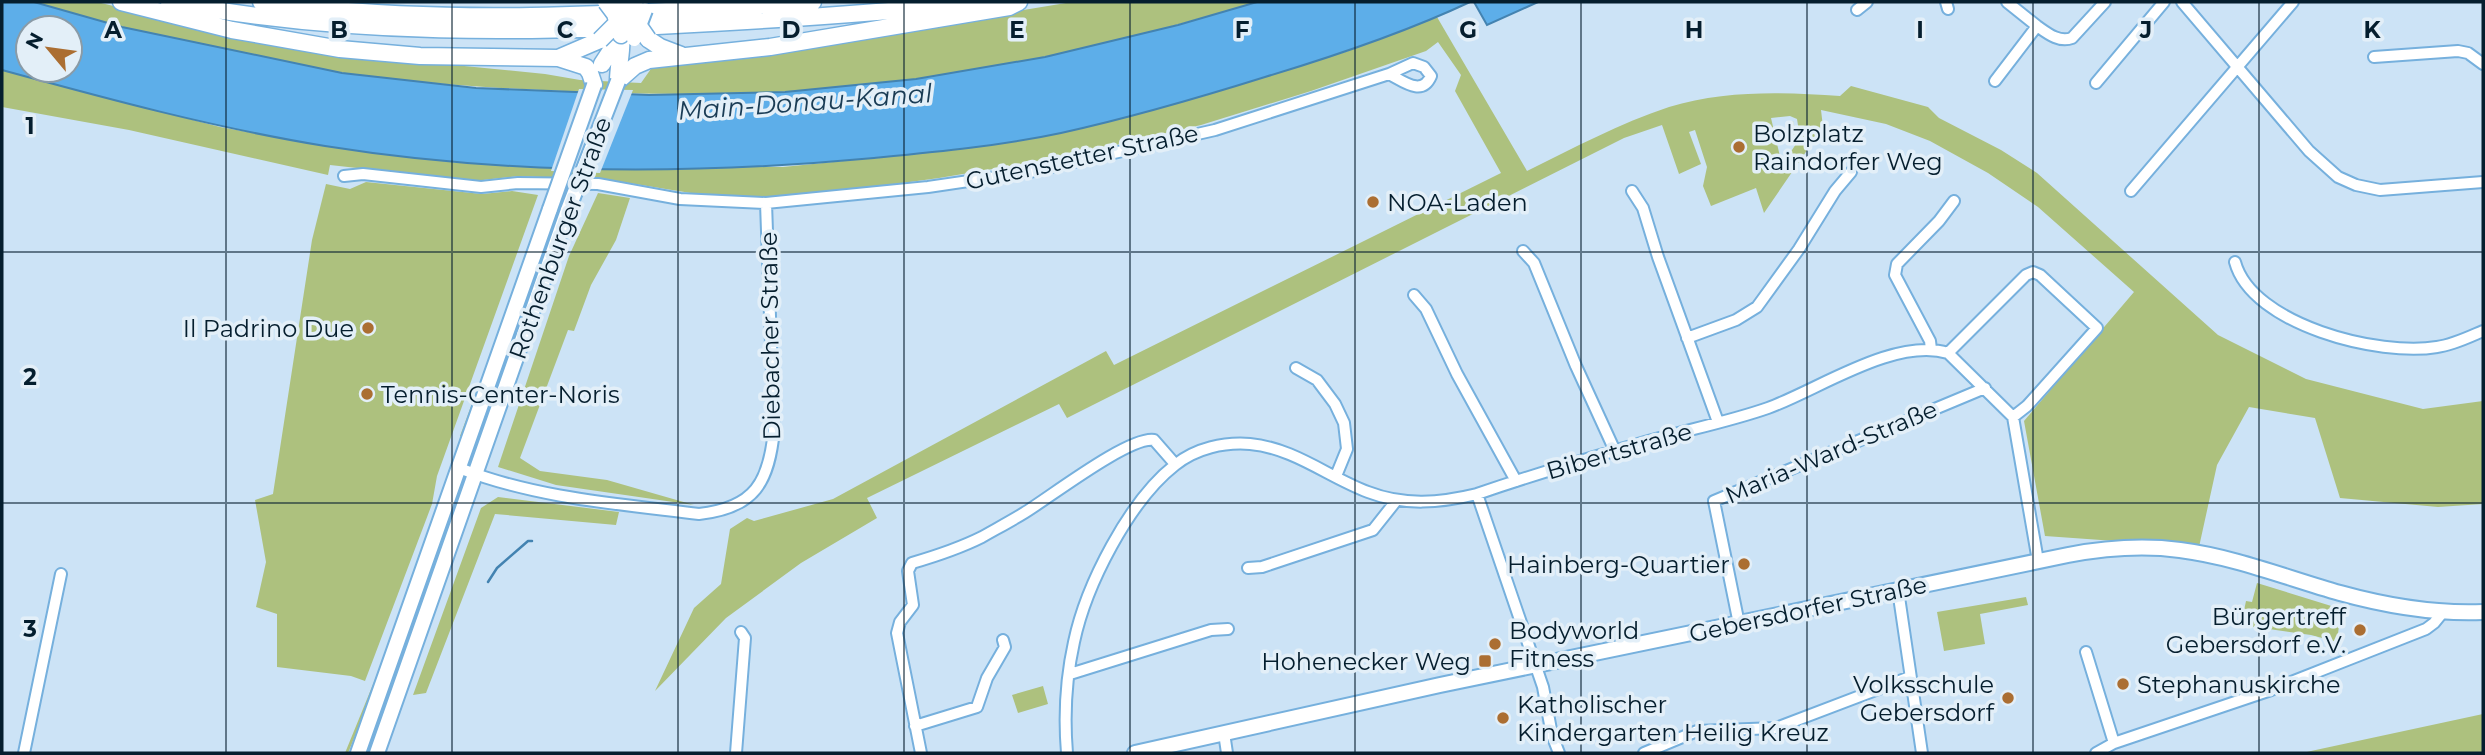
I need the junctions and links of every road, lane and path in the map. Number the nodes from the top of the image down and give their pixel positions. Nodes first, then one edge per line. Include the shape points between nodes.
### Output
1 (121, 2) edge
2 (169, 2) edge
3 (261, 2) edge
4 (606, 2) edge
5 (813, 2) edge
6 (982, 2) edge
7 (1019, 2) edge
8 (1867, 2) edge
9 (2007, 2) edge
10 (2105, 2) edge
11 (2164, 2) edge
12 (2182, 2) edge
13 (2293, 2) edge
14 (1857, 9) dead end
15 (631, 21) edge
16 (2038, 26) junction
17 (691, 56) junction
18 (2374, 57) dead end
19 (558, 58) junction
20 (602, 64) joint
21 (2483, 64) edge
22 (2238, 68) junction
23 (1389, 74) dead end
24 (618, 81) junction
25 (594, 82) junction
26 (1995, 82) dead end
27 (2096, 83) dead end
28 (1852, 172) dead end
29 (344, 176) dead end
30 (2483, 182) edge
31 (1632, 191) dead end
32 (2131, 191) dead end
33 (1954, 201) dead end
34 (766, 203) junction
35 (1523, 251) dead end
36 (2235, 262) dead end
37 (1414, 295) dead end
38 (2483, 331) edge
39 (1687, 338) junction
40 (1931, 349) junction
41 (1948, 353) junction
42 (1296, 368) dead end
43 (1985, 388) junction
44 (2013, 417) junction
45 (1718, 422) junction
46 (1615, 451) junction
47 (1175, 464) junction
48 (459, 468) junction
49 (475, 474) junction
50 (1336, 476) junction
51 (1516, 481) junction
52 (1477, 494) junction
53 (1396, 501) junction
54 (2038, 561) junction
55 (1248, 568) dead end
56 (61, 574) dead end
57 (1898, 590) junction
58 (2443, 612) junction
59 (2483, 612) edge
60 (1739, 624) junction
61 (1228, 629) dead end
62 (741, 632) dead end
63 (1003, 640) dead end
64 (2086, 652) dead end
65 (1535, 666) junction
66 (1070, 674) junction
67 (1910, 677) junction
68 (915, 726) junction
69 (1224, 733) junction
70 (2114, 743) junction
71 (24, 752) edge
72 (358, 753) edge
73 (377, 753) edge
74 (736, 753) edge
75 (921, 753) edge
76 (1067, 753) edge
77 (1135, 753) edge
78 (1227, 753) edge
79 (1559, 753) edge
80 (1644, 753) edge
81 (1922, 753) edge
82 (2096, 753) edge

1 - 19 highway via 232,30 332,48 420,56
2 - 6 highway via 330,25 468,31 696,24
3 - 5 highway via 393,14 498,15
4 - 15 highway, bridge
7 - 17 highway via 906,26
8 - 14 street
9 - 16 street
10 - 16 street via 2072,38 2053,36
11 - 27 street
12 - 22 street
13 - 22 street
15 - 17 highway via 665,50
15 - 19 highway
15 - 20 highway
15 - 24 highway via 618,60
16 - 26 street
17 - 24 highway via 641,62
18 - 21 street via 2458,51
19 - 25 highway via 581,64
20 - 25 main road, Rothenburger Straße
22 - 30 street via 2320,163 2346,182 2380,190
22 - 32 street
23 - 34 street, Gutenstetter Straße via 1215,130 1030,172
24 - 49 main road, Rothenburger Straße, bridge
25 - 48 main road, Rothenburger Straße, bridge
28 - 39 street via 1757,307
29 - 34 street, Gutenstetter Straße via 363,174 481,187 597,184 680,199
31 - 39 street via 1643,208
33 - 40 street via 1895,270
34 - 49 street, Diebacher Straße via 775,430 772,459 754,495 721,512 699,514 550,494
35 - 46 street via 1534,263
36 - 38 street via 2251,290 2274,308 2344,340 2389,347 2437,347
37 - 51 street via 1426,309
39 - 45 street
40 - 41 street, Bibertstraße
40 - 45 street, Bibertstraße via 1884,358 1770,407
41 - 43 street
41 - 44 street via 2033,272 2097,328
42 - 50 street via 1317,380 1344,423 1347,449
43 - 44 street
43 - 60 street, Maria-Ward-Straße via 1714,501
44 - 54 street
45 - 46 street, Bibertstraße
46 - 51 street, Bibertstraße
47 - 50 street, Bibertstraße via 1216,446 1253,445 1289,454
47 - 66 street via 1125,523 1100,567 1083,608
47 - 68 street via 1154,440 1147,439 1114,454 980,538 912,563 908,571 913,605 897,633
48 - 49 street, Diebacher Straße
48 - 72 main road, Rothenburger Straße
49 - 73 main road, Rothenburger Straße
50 - 53 street, Bibertstraße
51 - 52 street, Bibertstraße
52 - 53 street, Bibertstraße via 1440,501
52 - 65 street
53 - 55 street via 1373,530
54 - 57 main road, Gebersdorfer Straße
54 - 58 main road, Gebersdorfer Straße via 2120,548 2183,551 2258,567 2365,599
56 - 71 street
57 - 60 main road, Gebersdorfer Straße
57 - 67 street
58 - 59 main road, Gebersdorfer Straße
58 - 70 street via 2426,629
60 - 65 main road, Gebersdorfer Straße
61 - 66 street via 1211,630
62 - 74 street via 745,638
63 - 68 street via 1005,647 977,708
64 - 70 street
65 - 69 main road, Gebersdorfer Straße
65 - 79 street
66 - 76 street
67 - 80 street via 1776,728 1698,731
67 - 81 street
68 - 75 street
69 - 77 main road, Gebersdorfer Straße
69 - 78 street
70 - 82 street

